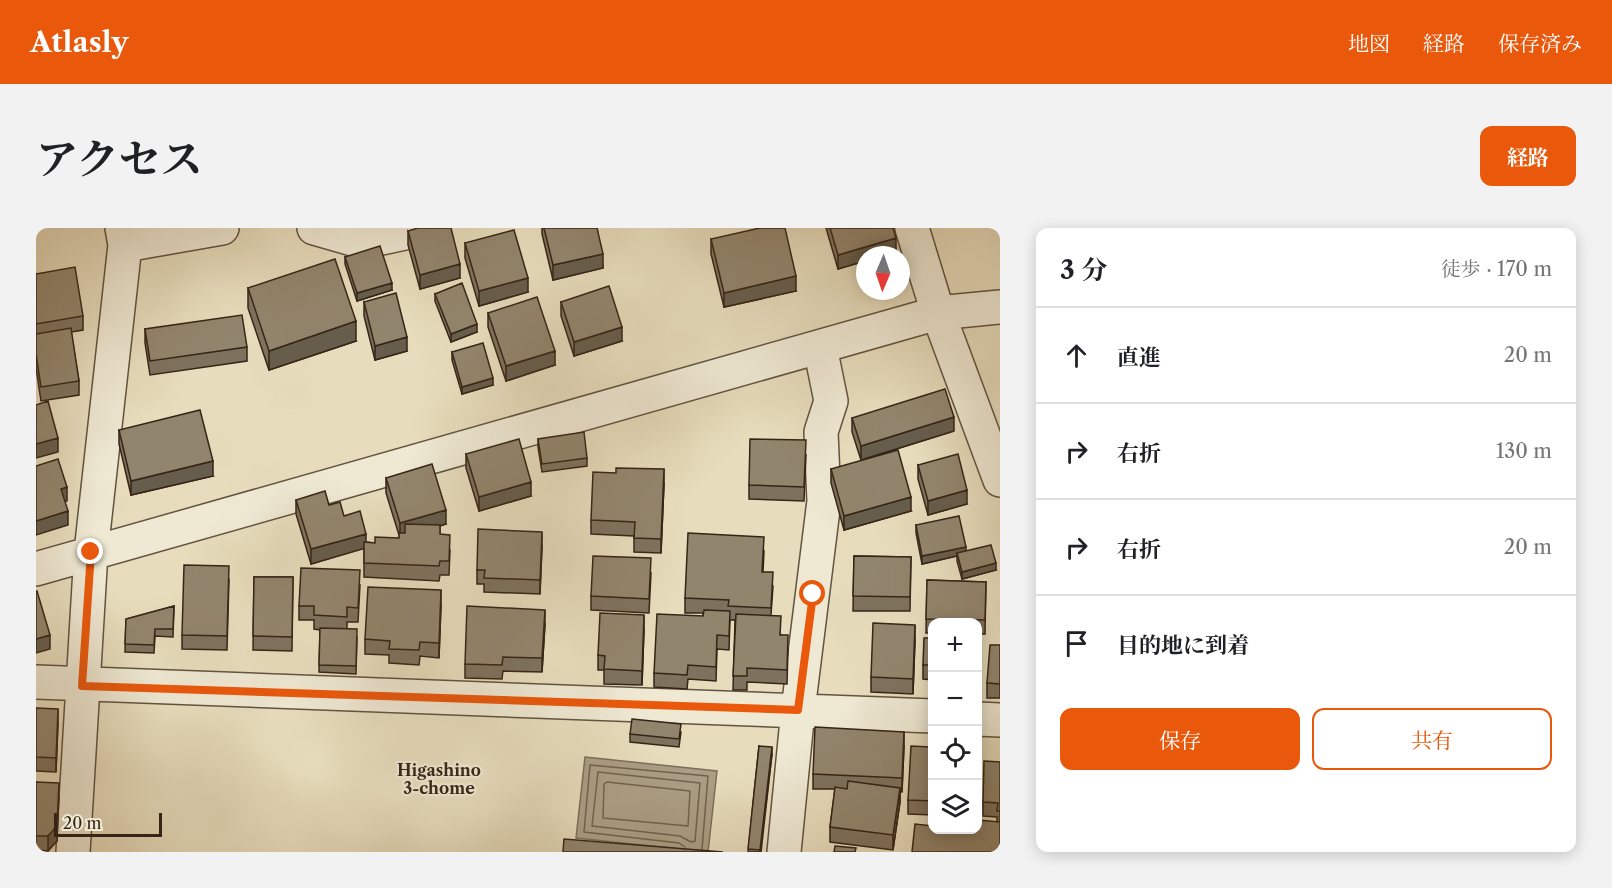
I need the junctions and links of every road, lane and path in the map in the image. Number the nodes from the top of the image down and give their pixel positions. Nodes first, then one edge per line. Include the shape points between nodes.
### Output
1 (222, 228) edge
2 (314, 228) edge
3 (428, 228) edge
4 (912, 228) edge
5 (123, 237) edge
6 (1000, 307) edge
7 (938, 314) junction
8 (820, 347) junction
9 (1000, 480) edge
10 (91, 552) junction
11 (36, 569) edge
12 (36, 682) edge
13 (82, 686) junction
14 (798, 710) junction
15 (928, 716) edge
16 (982, 719) edge
17 (1000, 720) edge
18 (73, 852) edge
19 (784, 852) edge

1 - 5 street
2 - 3 street via 363,242
4 - 7 street
5 - 10 street
6 - 7 street
7 - 8 street
7 - 9 street
8 - 10 street
8 - 14 street via 831,401 821,432 824,501
10 - 11 street
10 - 13 street
12 - 13 street
13 - 14 street
13 - 18 street
14 - 15 street
14 - 19 street
16 - 17 street

